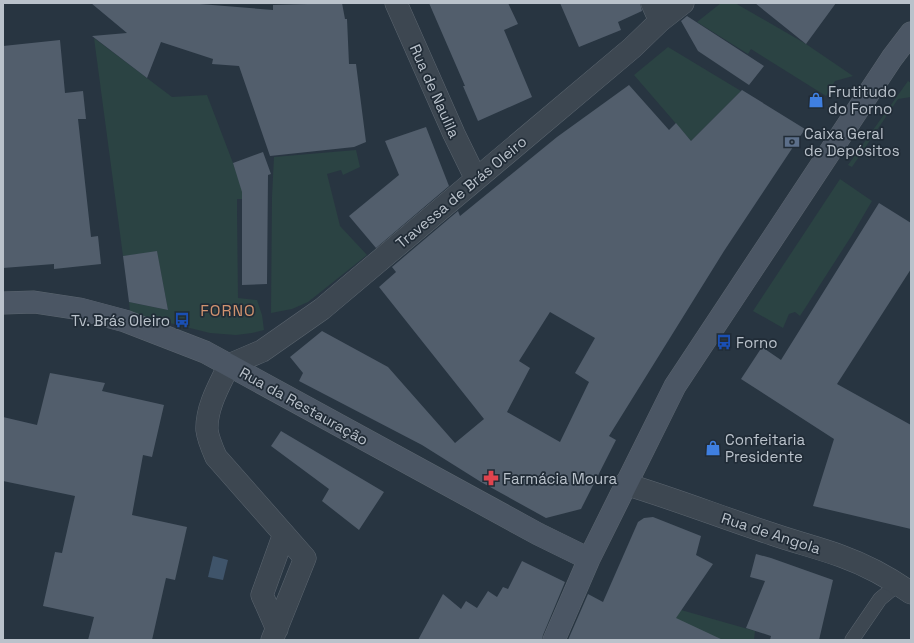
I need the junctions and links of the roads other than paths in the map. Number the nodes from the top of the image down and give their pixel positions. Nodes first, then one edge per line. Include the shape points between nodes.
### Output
1 (396, 3) edge
2 (683, 3) edge
3 (656, 12) edge
4 (911, 33) edge
5 (476, 179) junction
6 (3, 303) edge
7 (229, 364) junction
8 (625, 484) junction
9 (589, 559) junction
10 (905, 588) edge
11 (275, 634) edge
12 (554, 640) edge
13 (852, 640) edge

1 - 5 street, Rua de Naulila
2 - 3 street, Travessa de Brás Oleiro
3 - 5 street, Travessa de Brás Oleiro via 632,48
4 - 8 main road via 675,386
5 - 7 street, Travessa de Brás Oleiro via 322,309 262,351
6 - 7 main road, Rua da Restauração via 34,302 80,309 125,321
7 - 9 main road, Rua da Restauração via 538,534
7 - 11 street via 212,402 207,429 210,444 216,457 305,558
8 - 9 main road
8 - 10 street, Rua de Angola via 842,556
9 - 12 main road
10 - 13 lane via 880,599

